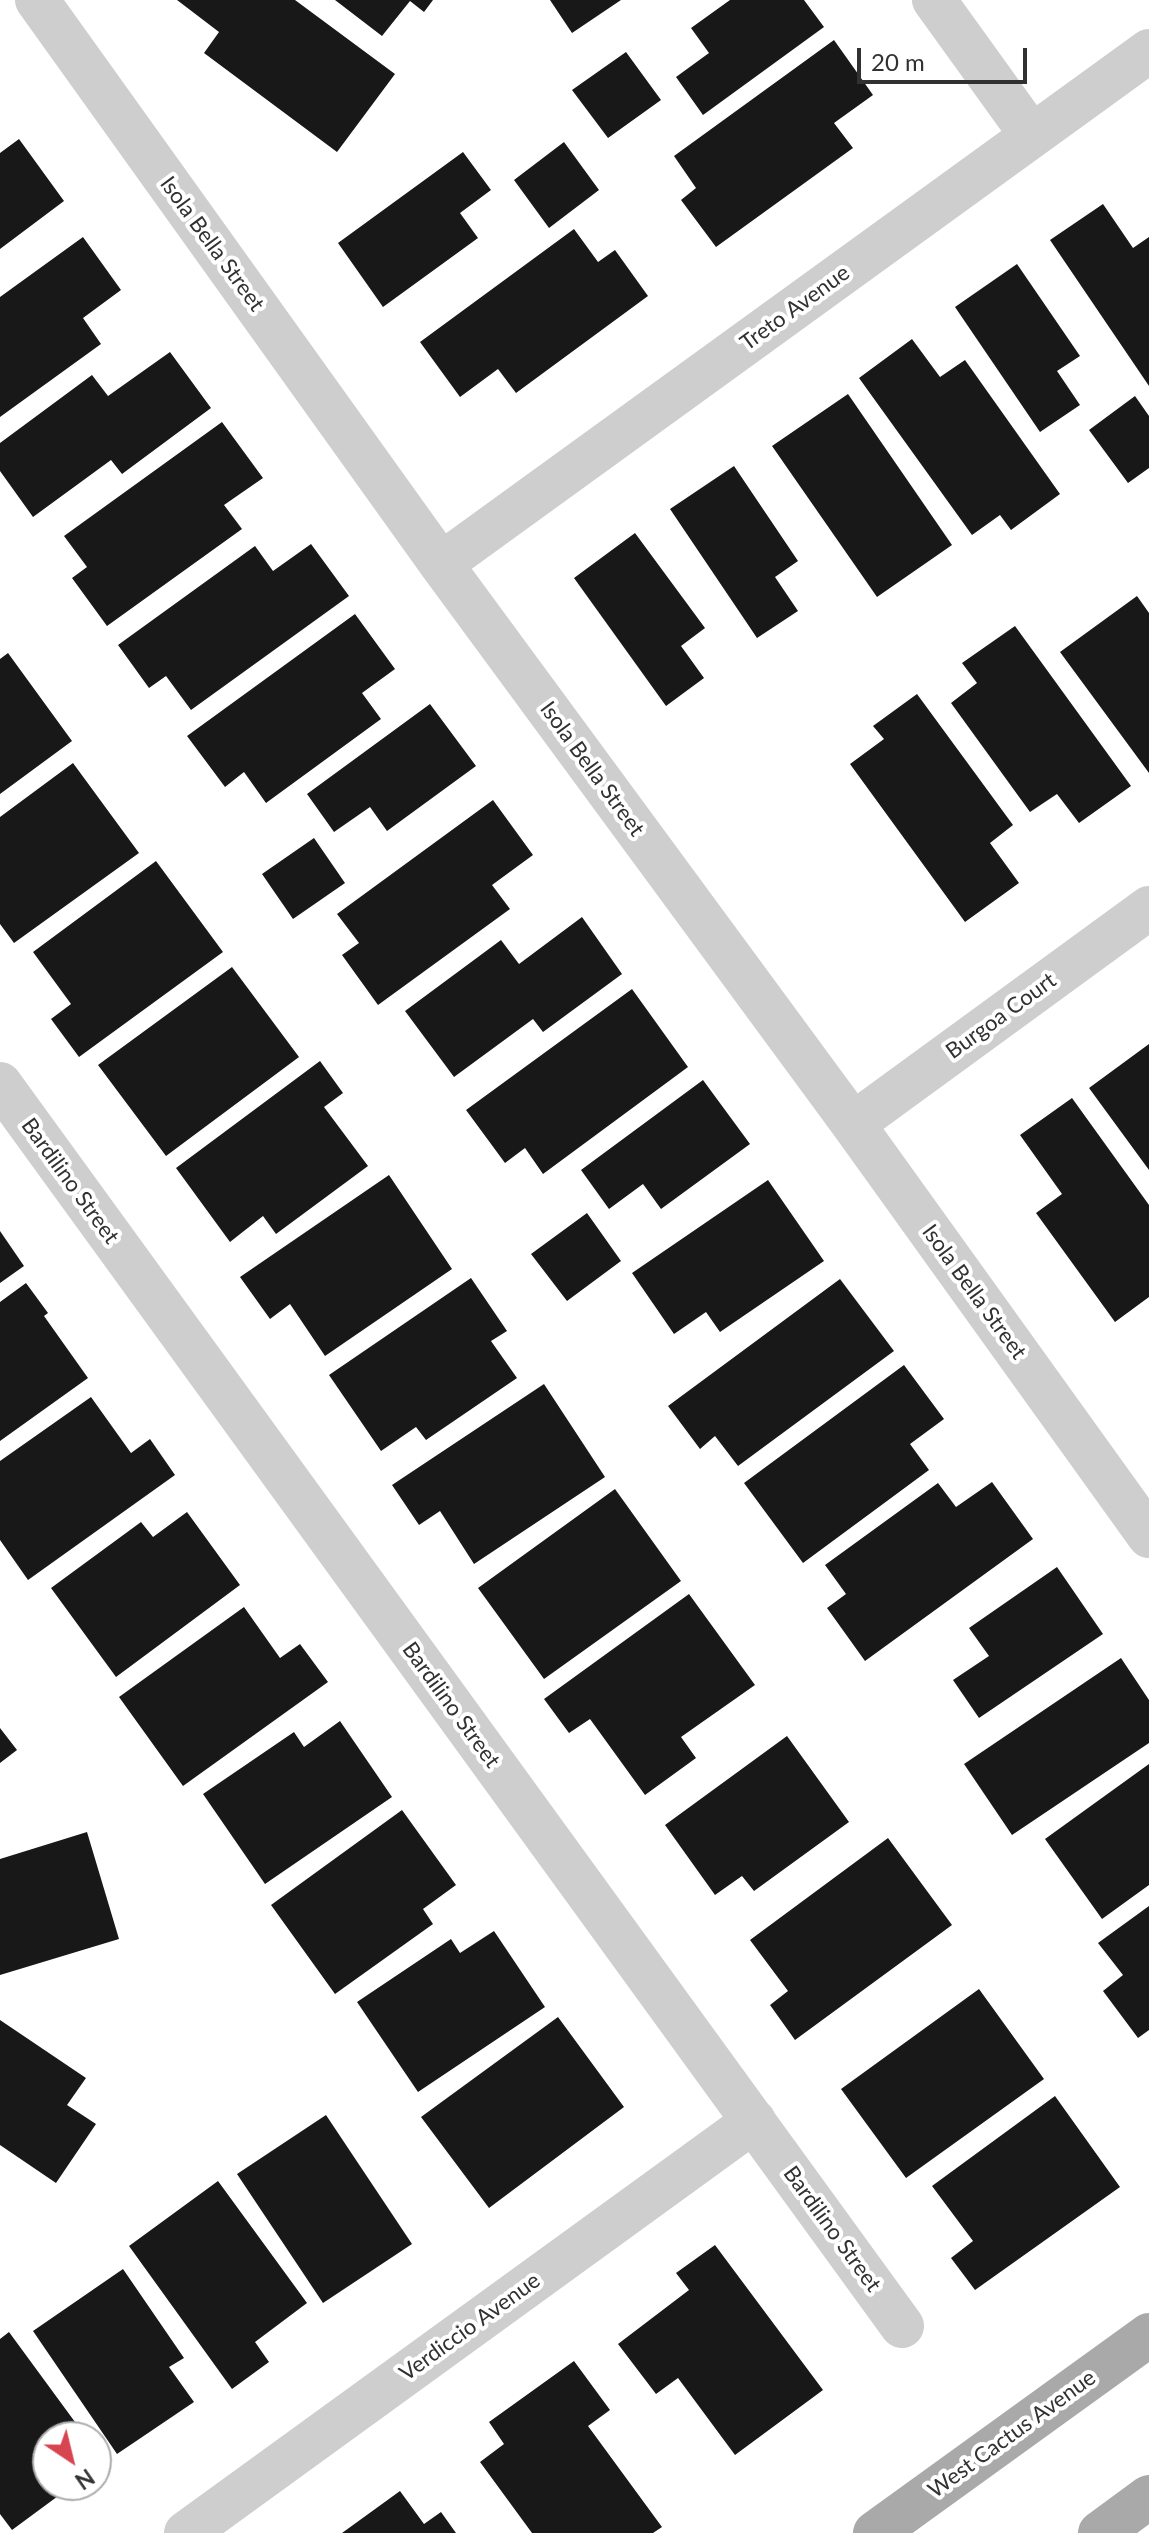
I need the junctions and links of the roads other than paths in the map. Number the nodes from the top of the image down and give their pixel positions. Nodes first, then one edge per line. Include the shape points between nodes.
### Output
1 (934, 0) edge
2 (39, 1) edge
3 (1149, 51) edge
4 (1032, 136) junction
5 (441, 564) junction
6 (1149, 908) edge
7 (0, 1084) edge
8 (853, 1124) junction
9 (1149, 1536) edge
10 (754, 2121) junction
11 (902, 2326) dead end
12 (1149, 2335) edge
13 (1149, 2497) edge
14 (186, 2533) edge
15 (875, 2533) edge
16 (1100, 2533) edge

1 - 4 street
2 - 5 street, Isola Bella Street
3 - 4 street, Treto Avenue
4 - 5 street, Treto Avenue
5 - 8 street, Isola Bella Street
6 - 8 street, Burgoa Court
7 - 10 street, Bardilino Street
8 - 9 street, Isola Bella Street
10 - 11 street, Bardilino Street
10 - 14 street, Verdiccio Avenue
12 - 15 main road, West Cactus Avenue
13 - 16 main road

